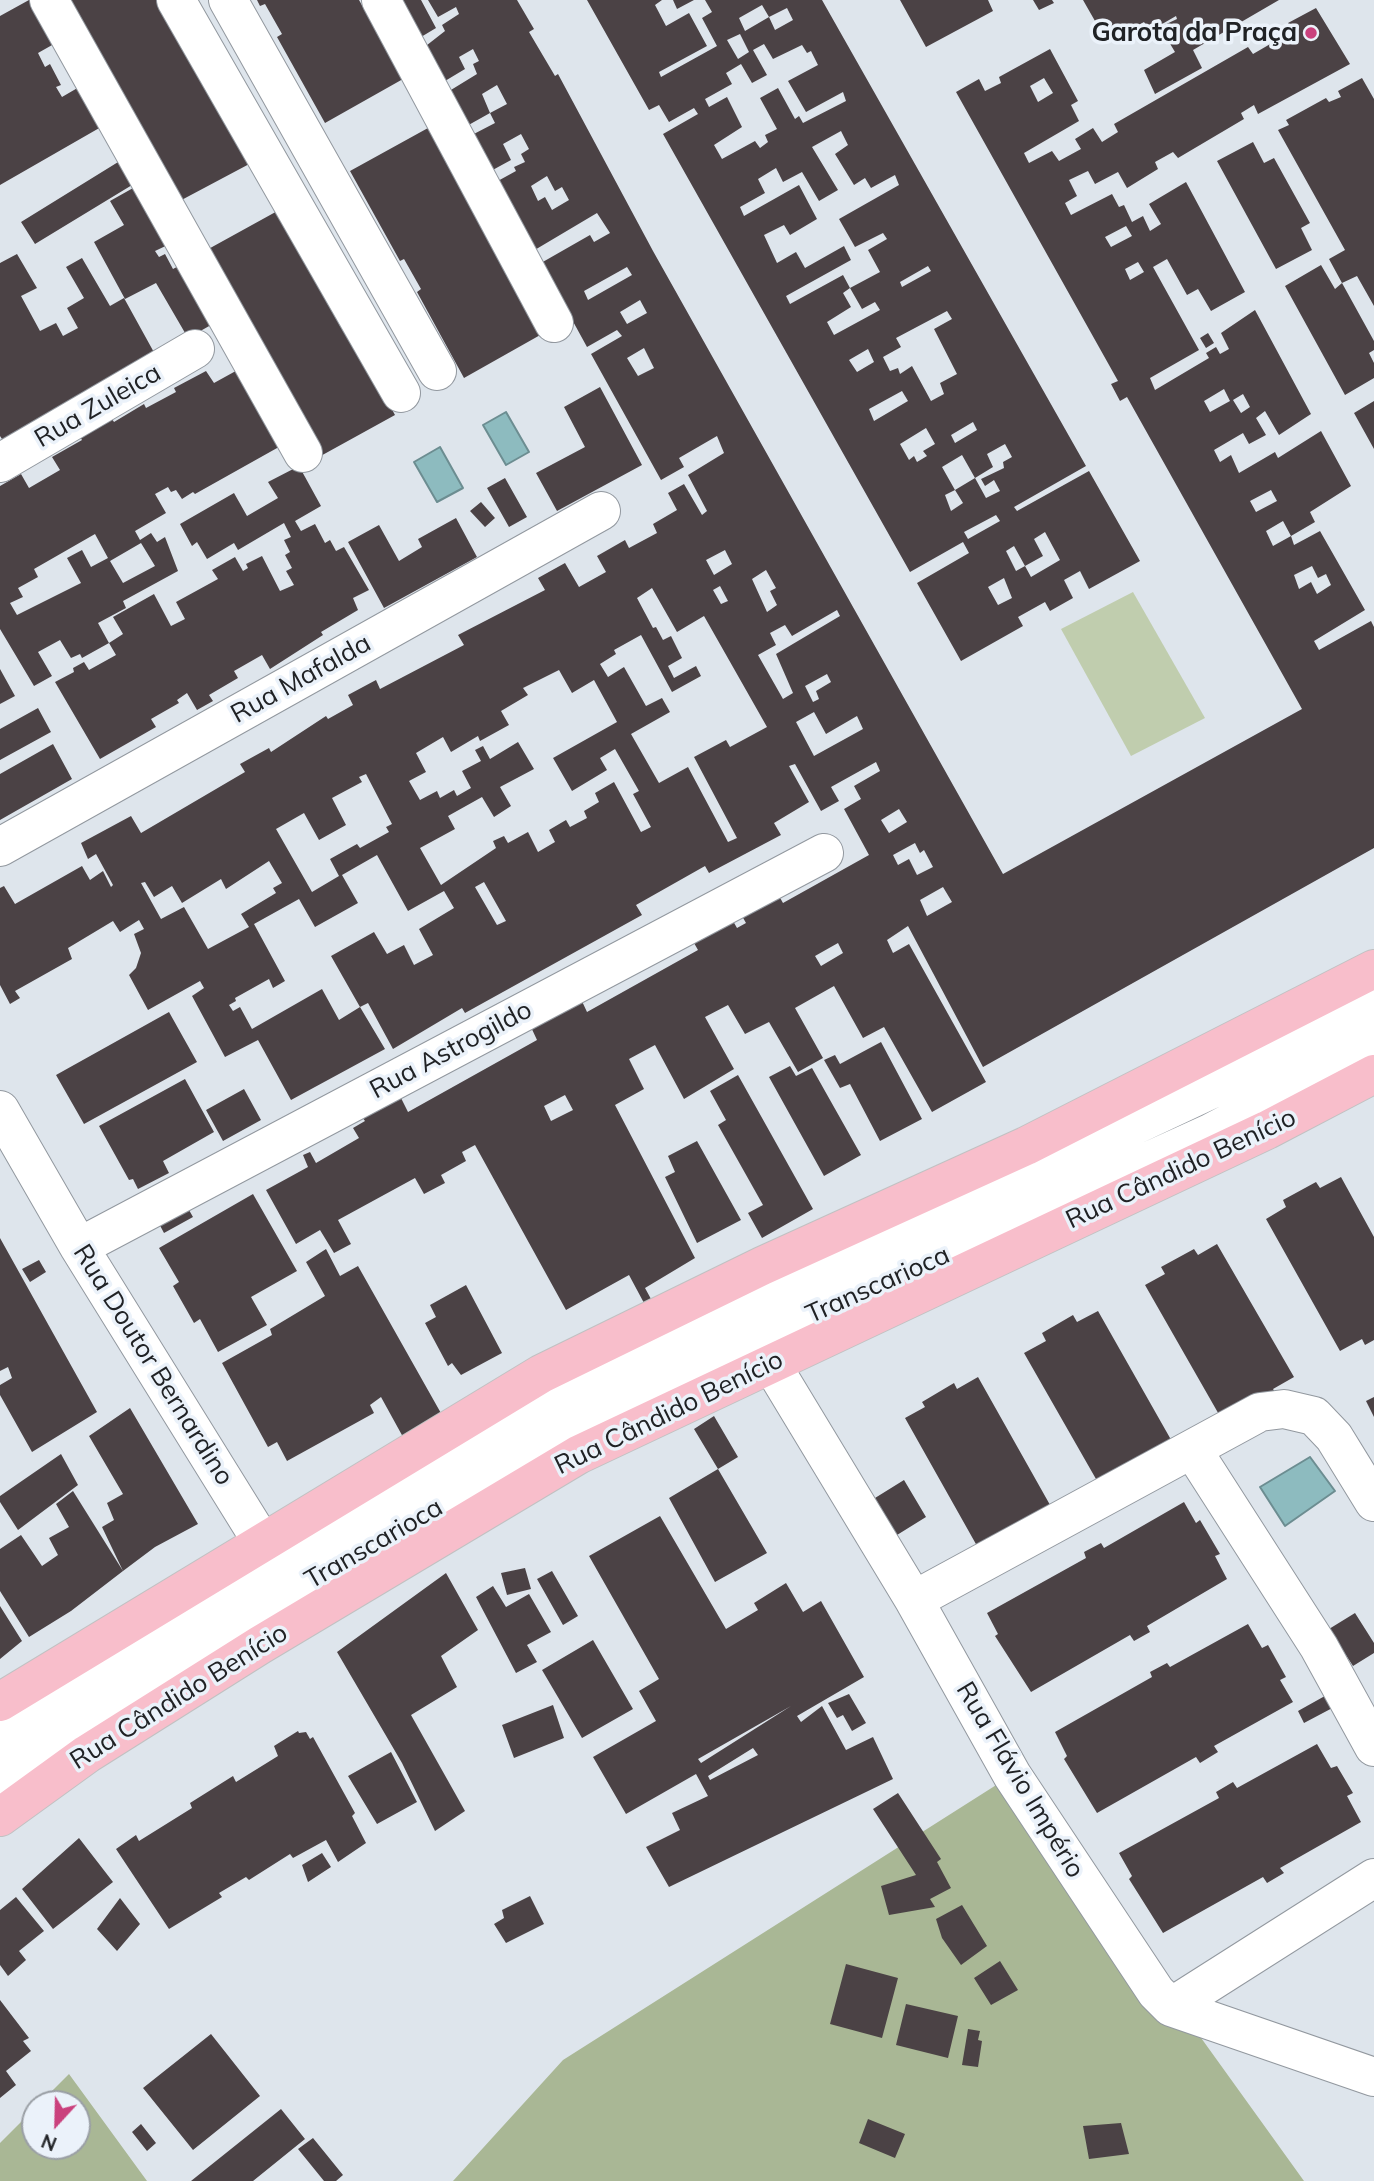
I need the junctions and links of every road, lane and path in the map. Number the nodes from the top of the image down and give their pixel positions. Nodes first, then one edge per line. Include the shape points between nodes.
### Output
1 (49, 0) edge
2 (176, 0) edge
3 (228, 0) edge
4 (380, 0) edge
5 (554, 323) dead end
6 (195, 349) dead end
7 (437, 372) dead end
8 (401, 393) dead end
9 (303, 453) dead end
10 (0, 463) edge
11 (601, 511) dead end
12 (0, 847) edge
13 (824, 853) dead end
14 (1374, 969) edge
15 (1374, 1007) edge
16 (1374, 1046) edge
17 (1374, 1074) edge
18 (0, 1110) edge
19 (79, 1247) junction
20 (770, 1362) junction
21 (1192, 1449) junction
22 (1374, 1502) edge
23 (292, 1575) junction
24 (914, 1600) junction
25 (0, 1702) edge
26 (0, 1743) edge
27 (1374, 1747) edge
28 (0, 1785) edge
29 (0, 1817) edge
30 (1374, 1878) edge
31 (1171, 2007) junction
32 (1374, 2077) edge

1 - 9 street
2 - 8 street
3 - 7 street
4 - 5 street
6 - 10 street, Rua Zuleica
11 - 12 street, Rua Mafalda
13 - 19 street, Rua Astrogildo
14 - 23 main road, Rua Cândido Benício via 1026,1146 762,1266 541,1374
15 - 23 street, Transcarioca via 1230,1081 629,1363 509,1427
16 - 23 street, Transcarioca via 1210,1133 663,1381
17 - 20 main road, Rua Cândido Benício via 1254,1136
18 - 19 street, Rua Doutor Bernardino
19 - 23 street, Rua Doutor Bernardino
20 - 23 main road, Rua Cândido Benício via 578,1455
20 - 24 street, Rua Flávio Império
21 - 22 street via 1260,1412 1304,1412 1334,1437
21 - 24 street
21 - 27 street via 1319,1647
23 - 25 main road, Rua Cândido Benício
23 - 26 street, Transcarioca via 215,1601
23 - 28 street, Transcarioca
23 - 29 main road, Rua Cândido Benício via 87,1754
24 - 31 street, Rua Flávio Império via 1012,1775 1142,1975
30 - 31 street
31 - 32 street, Rua Flávio Império

